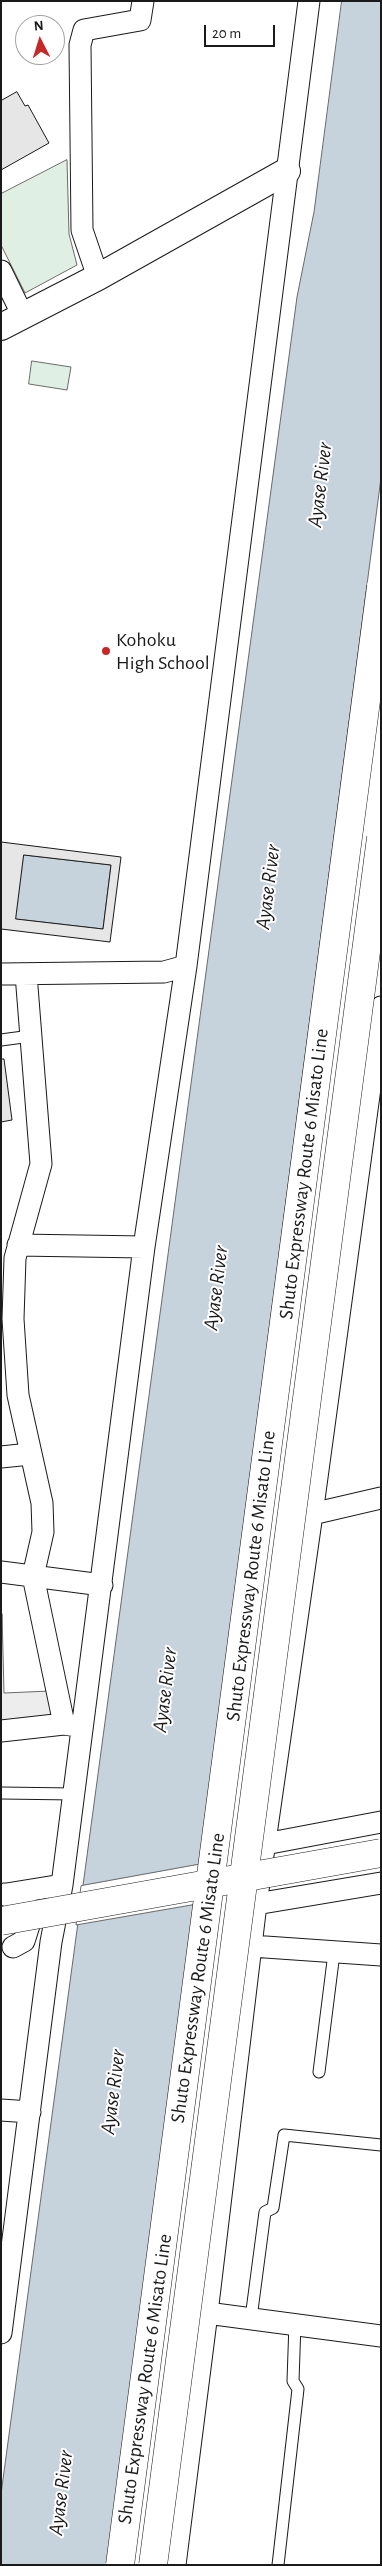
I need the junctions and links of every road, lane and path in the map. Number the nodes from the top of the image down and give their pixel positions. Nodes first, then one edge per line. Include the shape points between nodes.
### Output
1 (143, 1) edge
2 (309, 1) edge
3 (288, 171) junction
4 (1, 272) edge
5 (98, 277) junction
6 (12, 322) edge
7 (381, 587) edge
8 (381, 838) edge
9 (186, 966) junction
10 (1, 974) edge
11 (26, 974) junction
12 (381, 1007) edge
13 (31, 1036) junction
14 (1, 1040) edge
15 (378, 1067) edge
16 (18, 1245) junction
17 (144, 1247) junction
18 (30, 1454) junction
19 (1, 1457) edge
20 (381, 1498) edge
21 (312, 1514) junction
22 (1, 1572) edge
23 (33, 1576) junction
24 (102, 1585) junction
25 (73, 1725) junction
26 (1, 1731) edge
27 (1, 1793) edge
28 (74, 1794) junction
29 (381, 1822) edge
30 (264, 1844) junction
31 (381, 1853) edge
32 (381, 1882) edge
33 (62, 1885) junction
34 (3, 1894) edge
35 (256, 1904) junction
36 (1, 1921) edge
37 (51, 1942) junction
38 (251, 1946) junction
39 (7, 1948) edge
40 (334, 1954) junction
41 (381, 1955) edge
42 (319, 2072) dead end
43 (1, 2110) edge
44 (30, 2112) junction
45 (381, 2145) edge
46 (5, 2283) edge
47 (208, 2313) junction
48 (251, 2318) junction
49 (296, 2323) junction
50 (1, 2333) edge
51 (381, 2336) edge
52 (120, 2565) edge
53 (153, 2565) edge
54 (174, 2565) edge
55 (278, 2565) edge

1 - 5 street via 140,20 84,30 80,45 82,230
2 - 3 street
3 - 5 street
3 - 9 street
4 - 6 street
5 - 6 street
7 - 52 main road, Shuto Expressway Route 6 Misato Line, bridge
8 - 53 main road, Shuto Expressway Route 6 Misato Line, bridge
9 - 11 street via 164,972
9 - 17 street
10 - 11 street
11 - 13 street
12 - 15 street
13 - 14 lane
13 - 16 street via 41,1164
15 - 21 street
16 - 17 street
16 - 18 street via 13,1319 18,1395
17 - 24 street
18 - 19 street
18 - 23 street via 37,1475 43,1532
20 - 21 street
21 - 30 street
22 - 23 street
23 - 24 street
23 - 25 street
24 - 25 street
25 - 26 street
25 - 28 street
27 - 28 lane
28 - 33 street
29 - 30 street
30 - 35 street
31 - 36 main road, bridge
32 - 35 street
33 - 34 street
33 - 37 street
34 - 39 street via 27,1906 31,1919 24,1942
35 - 38 street
37 - 39 street
37 - 44 street
38 - 40 street
38 - 47 street
40 - 41 street
40 - 42 lane
43 - 44 street
44 - 46 street
45 - 48 lane via 284,2135 273,2208 265,2212
46 - 50 street
47 - 48 street
47 - 54 street
48 - 49 street
49 - 51 street
49 - 55 lane via 293,2381 298,2389

